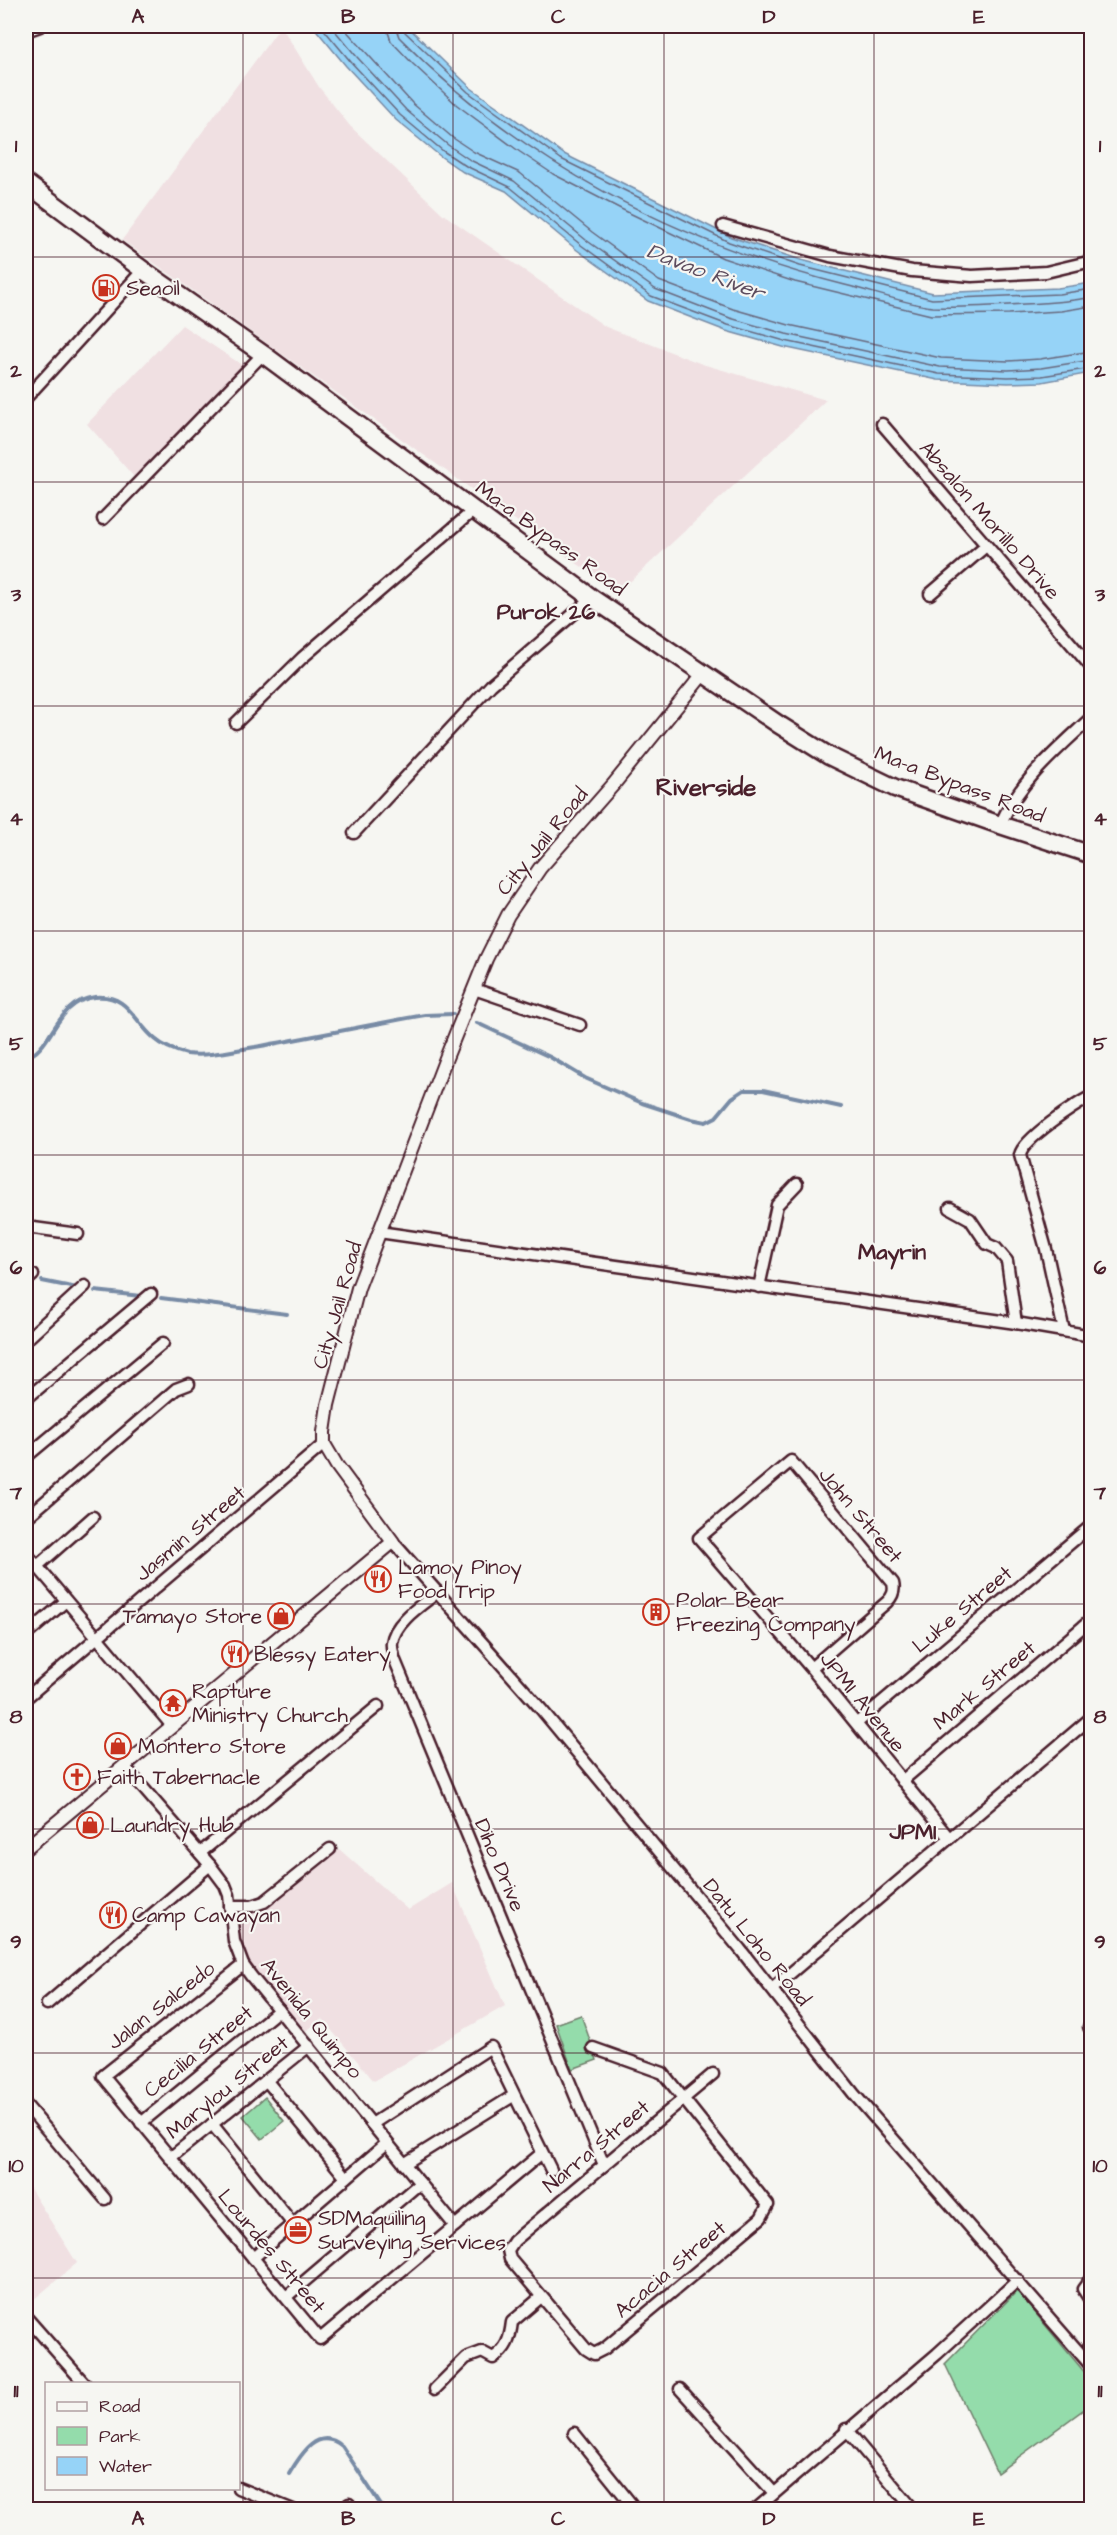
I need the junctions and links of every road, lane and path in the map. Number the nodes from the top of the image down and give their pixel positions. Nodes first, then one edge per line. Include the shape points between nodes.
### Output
1 (40, 26) edge
2 (26, 31) edge
3 (26, 183) edge
4 (723, 226) dead end
5 (1092, 261) edge
6 (143, 270) junction
7 (263, 354) junction
8 (26, 398) edge
9 (882, 424) dead end
10 (474, 510) junction
11 (103, 519) dead end
12 (986, 546) junction
13 (930, 594) dead end
14 (592, 598) junction
15 (1092, 668) edge
16 (703, 674) junction
17 (1092, 717) edge
18 (236, 723) dead end
19 (1000, 825) junction
20 (354, 833) dead end
21 (1092, 855) edge
22 (474, 989) junction
23 (580, 1025) dead end
24 (1092, 1096) edge
25 (797, 1184) dead end
26 (950, 1208) dead end
27 (26, 1227) edge
28 (379, 1232) junction
29 (78, 1234) dead end
30 (85, 1286) dead end
31 (759, 1287) junction
32 (151, 1294) dead end
33 (1016, 1323) junction
34 (1064, 1331) junction
35 (1092, 1336) edge
36 (26, 1340) edge
37 (163, 1344) dead end
38 (189, 1384) dead end
39 (26, 1399) edge
40 (324, 1444) junction
41 (26, 1457) edge
42 (791, 1461) joint
43 (93, 1517) dead end
44 (26, 1518) edge
45 (1092, 1525) edge
46 (393, 1542) junction
47 (26, 1553) edge
48 (37, 1566) junction
49 (26, 1576) edge
50 (438, 1592) junction
51 (66, 1601) junction
52 (1092, 1619) edge
53 (26, 1635) edge
54 (97, 1638) junction
55 (811, 1668) junction
56 (26, 1698) edge
57 (378, 1706) dead end
58 (1092, 1718) edge
59 (857, 1723) junction
60 (172, 1726) junction
61 (124, 1766) junction
62 (902, 1781) junction
63 (949, 1838) junction
64 (26, 1848) edge
65 (330, 1849) dead end
66 (200, 1853) junction
67 (210, 1865) junction
68 (230, 1906) junction
69 (243, 1965) junction
70 (772, 1989) junction
71 (47, 2004) dead end
72 (279, 2010) junction
73 (309, 2046) junction
74 (593, 2048) dead end
75 (712, 2074) dead end
76 (103, 2076) joint
77 (266, 2080) junction
78 (513, 2096) junction
79 (683, 2099) junction
80 (26, 2105) edge
81 (141, 2122) junction
82 (212, 2124) junction
83 (372, 2124) junction
84 (387, 2143) junction
85 (542, 2153) junction
86 (170, 2158) junction
87 (404, 2164) junction
88 (604, 2164) junction
89 (550, 2170) dead end
90 (346, 2178) junction
91 (420, 2183) junction
92 (105, 2199) dead end
93 (293, 2224) junction
94 (455, 2226) junction
95 (253, 2258) junction
96 (1092, 2277) edge
97 (1017, 2280) junction
98 (286, 2297) junction
99 (542, 2297) junction
100 (1092, 2303) edge
101 (26, 2317) edge
102 (1092, 2367) edge
103 (83, 2382) edge
104 (680, 2388) dead end
105 (435, 2389) dead end
106 (846, 2429) junction
107 (574, 2433) dead end
108 (240, 2489) edge
109 (774, 2493) junction
110 (293, 2510) edge
111 (636, 2510) edge
112 (755, 2510) edge
113 (914, 2510) edge

1 - 2 street
3 - 6 main road, Ma-a Bypass Road
4 - 5 street via 830,256 912,271 972,276 1036,273
6 - 7 main road, Ma-a Bypass Road
6 - 8 street
7 - 10 main road, Ma-a Bypass Road
7 - 11 street
9 - 12 street, Absalon Morillo Drive
10 - 14 main road, Ma-a Bypass Road
10 - 18 street via 302,657
12 - 13 street
12 - 15 street, Absalon Morillo Drive
14 - 16 main road, Ma-a Bypass Road
14 - 20 street via 483,693
16 - 19 main road, Ma-a Bypass Road via 829,756 895,788
16 - 22 street, City Jail Road via 540,868 508,915
17 - 19 street via 1024,784
19 - 21 main road, Ma-a Bypass Road
22 - 23 street
22 - 28 street, City Jail Road
24 - 34 street via 1047,1127 1020,1155
25 - 31 street via 777,1206
26 - 33 street via 970,1219 987,1244 1007,1261
27 - 29 street
28 - 31 street
28 - 40 street, City Jail Road via 345,1335 325,1421
30 - 36 street
31 - 33 street
32 - 39 street
33 - 34 street
34 - 35 street
37 - 41 street
38 - 44 street via 176,1389
40 - 46 street
40 - 54 street, Jasmin Street
42 - 55 street, John Street via 894,1587 887,1602
42 - 55 street, JPMI Avenue via 699,1538
43 - 48 street
45 - 59 street, Luke Street
46 - 50 street, Datu Loho Road
46 - 60 street
47 - 48 street
48 - 49 street
48 - 51 street
50 - 70 street, Datu Loho Road via 541,1708
50 - 88 street, Diho Drive via 396,1633 392,1643 394,1658
51 - 53 street
51 - 54 street
52 - 62 street, Mark Street
54 - 56 street, Jasmin Street
54 - 60 street
55 - 59 street, JPMI Avenue
57 - 66 street
58 - 63 street
59 - 62 street, JPMI Avenue
60 - 61 street
61 - 64 street
61 - 66 street, Avenida Quimpo
62 - 63 street, JPMI Avenue
63 - 70 street
65 - 68 street via 264,1902
66 - 67 street, Avenida Quimpo
67 - 68 street, Avenida Quimpo via 225,1885
67 - 71 street
68 - 69 street, Avenida Quimpo via 234,1941
69 - 72 street, Avenida Quimpo
69 - 76 street, Jalan Salcedo
70 - 97 street, Datu Loho Road via 854,2094
72 - 73 street, Avenida Quimpo
72 - 81 street, Cecilia Street
73 - 77 street, Marylou Street
73 - 83 street, Avenida Quimpo
74 - 79 street via 663,2073
75 - 79 street, Narra Street
76 - 81 street, Lourdes Street
77 - 82 street, Marylou Street
77 - 90 street
78 - 83 street via 491,2047
78 - 85 street
78 - 87 street
79 - 88 street, Narra Street
79 - 99 street, Acacia Street via 766,2201 768,2209 762,2218 594,2354
80 - 92 street
81 - 86 street, Lourdes Street
82 - 86 street, Marylou Street
82 - 93 street
83 - 84 street, Avenida Quimpo
84 - 87 street, Avenida Quimpo
84 - 90 street
85 - 89 street
85 - 94 street, Lourdes Street
86 - 95 street, Lourdes Street
87 - 91 street, Avenida Quimpo
88 - 99 street, Narra Street via 507,2250
90 - 93 street
91 - 94 street, Avenida Quimpo
91 - 98 street
93 - 95 street
94 - 98 street, Lourdes Street via 320,2338
95 - 98 street, Lourdes Street
96 - 100 street via 1083,2289
97 - 102 street, Datu Loho Road
97 - 106 street via 937,2354
99 - 105 street via 512,2322 504,2351 493,2358 482,2352 466,2358
101 - 103 street
104 - 109 street
106 - 109 street
106 - 113 street
107 - 111 street
108 - 110 street
109 - 112 street

